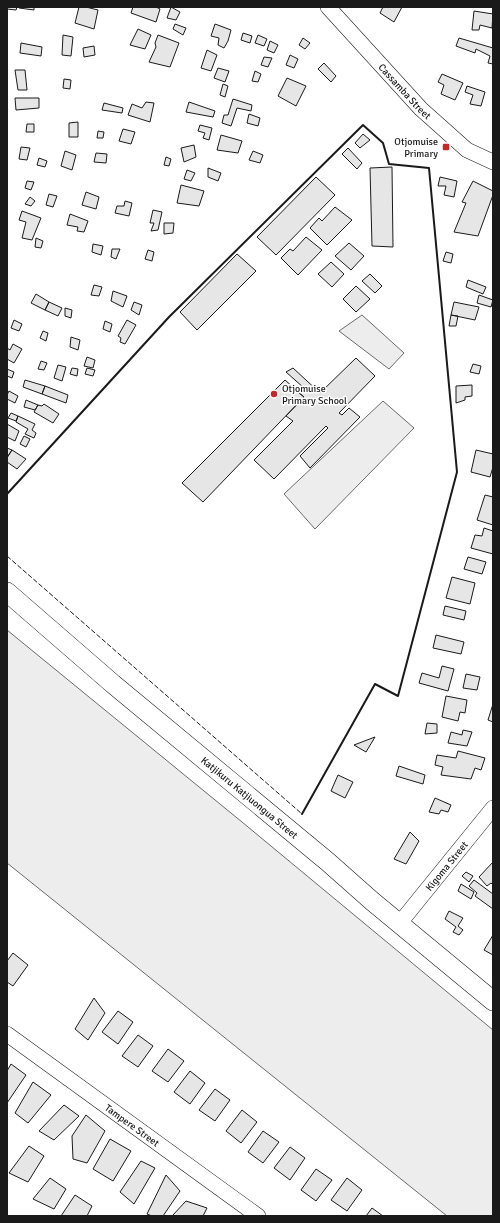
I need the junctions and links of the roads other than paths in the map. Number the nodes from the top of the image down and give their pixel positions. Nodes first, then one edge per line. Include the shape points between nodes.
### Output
1 (328, 7) edge
2 (493, 162) edge
3 (7, 592) edge
4 (493, 808) edge
5 (399, 924) junction
6 (493, 1001) edge
7 (7, 1034) edge
8 (258, 1216) edge

1 - 2 street, Cassamba Street via 421,110 467,150
3 - 5 street, Katjikuru Katjiuongua Street
4 - 5 street, Kigoma Street
5 - 6 street, Katjikuru Katjiuongua Street
7 - 8 street, Tampere Street

